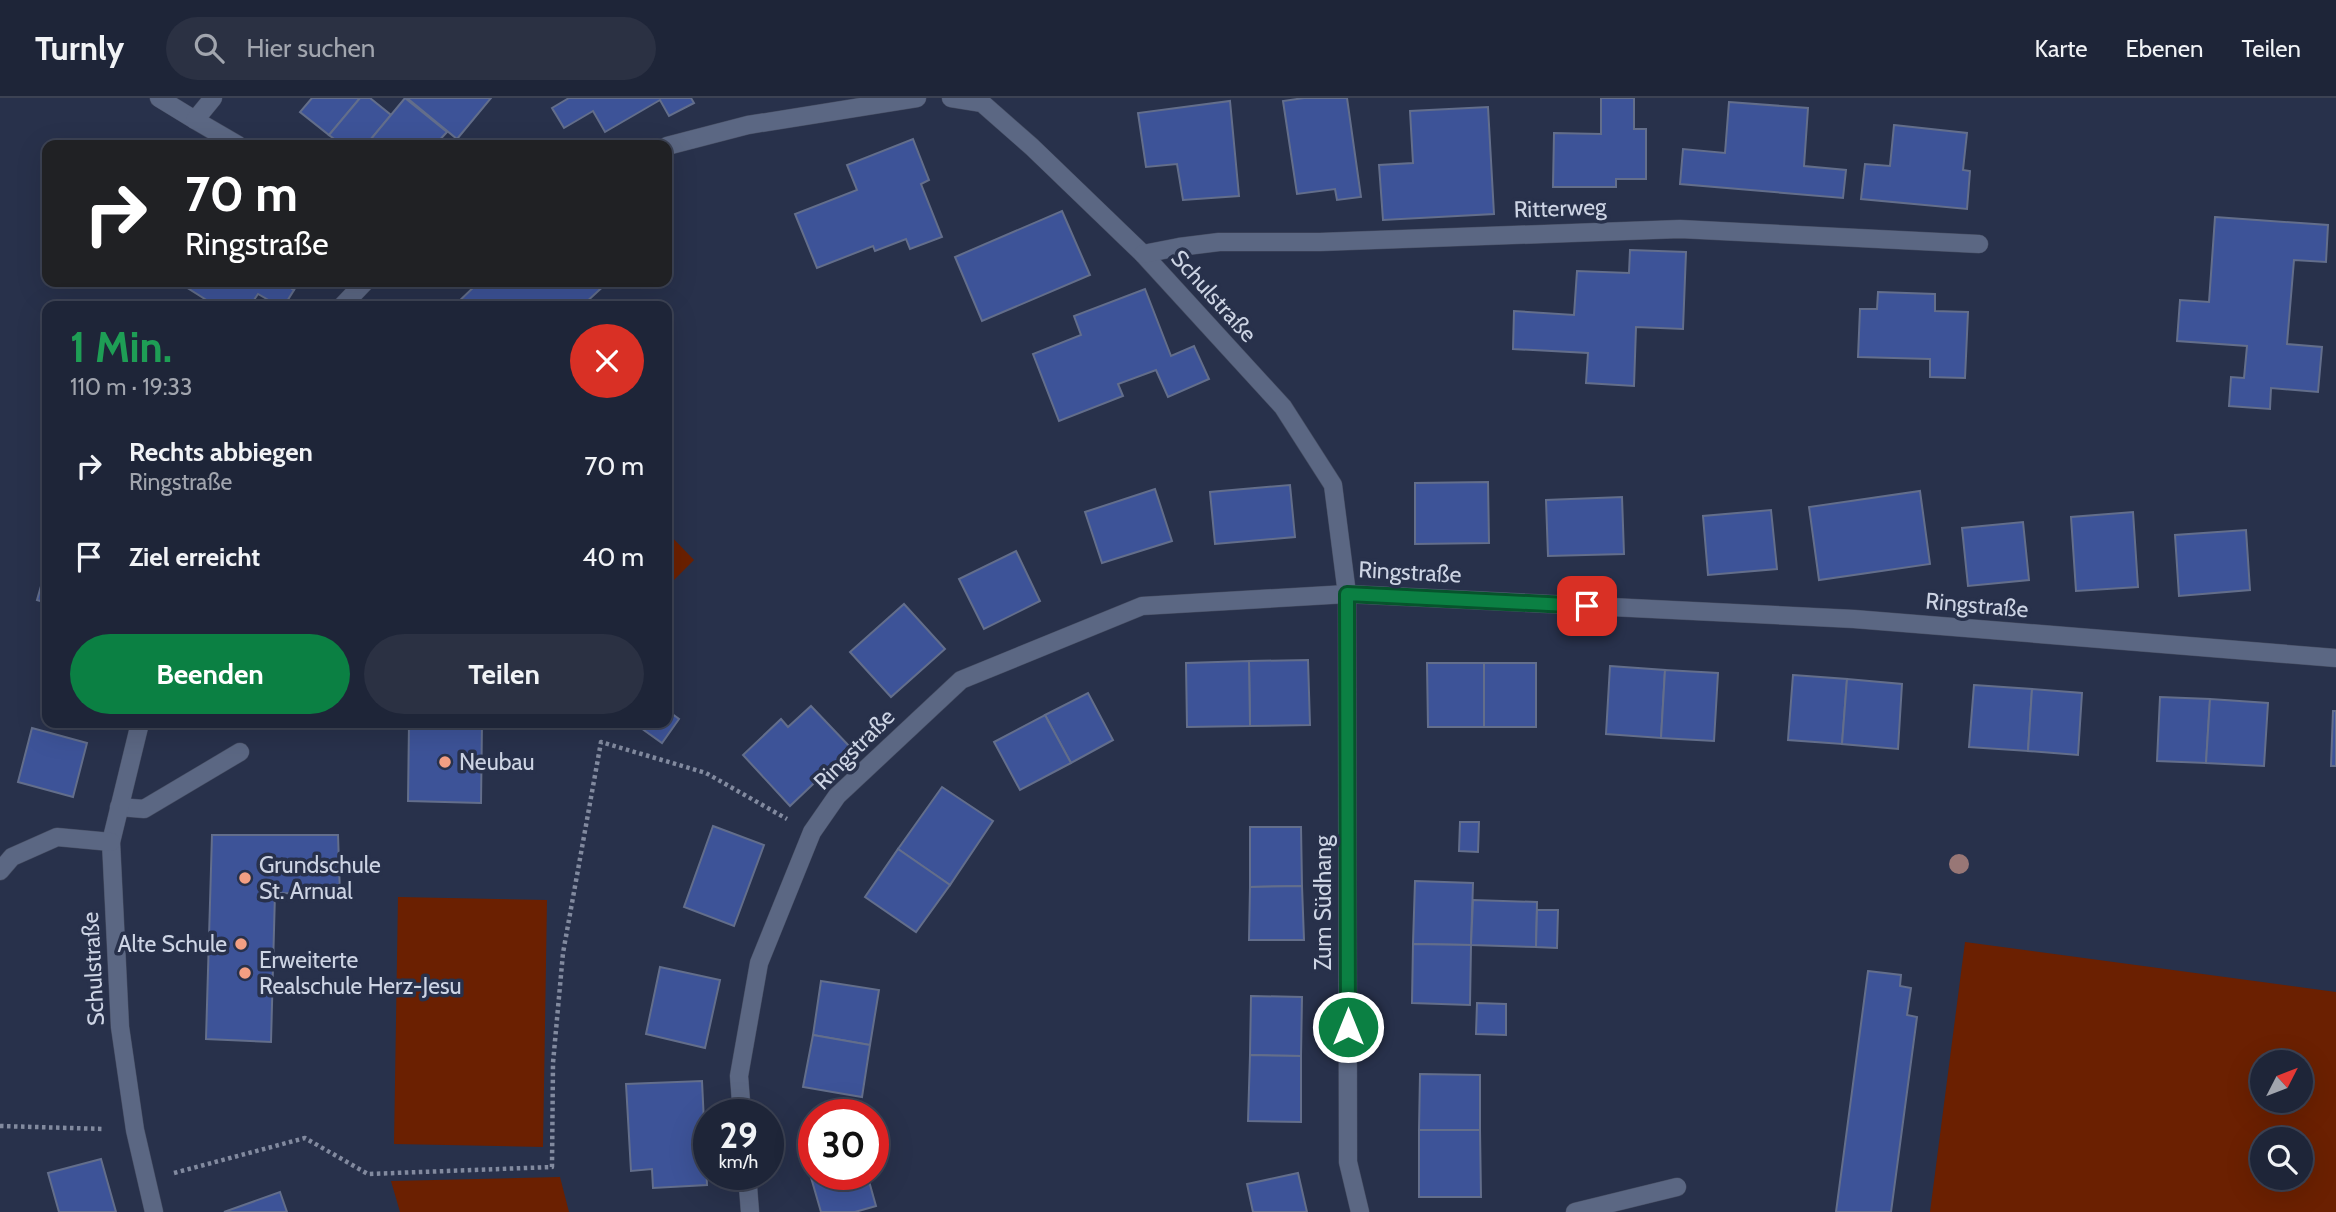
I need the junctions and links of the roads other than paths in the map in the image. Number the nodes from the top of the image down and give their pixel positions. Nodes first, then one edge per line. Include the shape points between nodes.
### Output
1 (159, 98) edge
2 (213, 98) edge
3 (917, 98) edge
4 (951, 98) edge
5 (195, 120) junction
6 (229, 140) edge
7 (672, 145) edge
8 (1979, 244) dead end
9 (1143, 254) junction
10 (360, 287) edge
11 (347, 301) edge
12 (1347, 594) junction
13 (2336, 658) edge
14 (139, 728) edge
15 (240, 752) dead end
16 (119, 807) junction
17 (111, 842) junction
18 (0, 871) edge
19 (741, 1099) edge
20 (1677, 1187) dead end
21 (748, 1190) edge
22 (154, 1212) edge
23 (750, 1212) edge
24 (1360, 1212) edge
25 (1575, 1212) edge

1 - 5 street
2 - 5 street
3 - 7 street via 748,125
4 - 9 street, Schulstraße via 982,103
5 - 6 street
8 - 9 street, Ritterweg via 1680,229 1219,242
9 - 12 street, Schulstraße via 1283,407 1333,485
10 - 11 street
12 - 13 street, Ringstraße via 1854,619
12 - 19 street, Ringstraße via 1142,606 961,680 837,796 812,832 759,963 739,1076
12 - 24 street, Zum Südhang via 1348,1162
14 - 16 street, Schulstraße
15 - 16 street via 144,809
16 - 17 street, Schulstraße
17 - 18 street via 57,837 12,857
17 - 22 street, Schulstraße via 120,1027 135,1130
20 - 25 street
21 - 23 street

